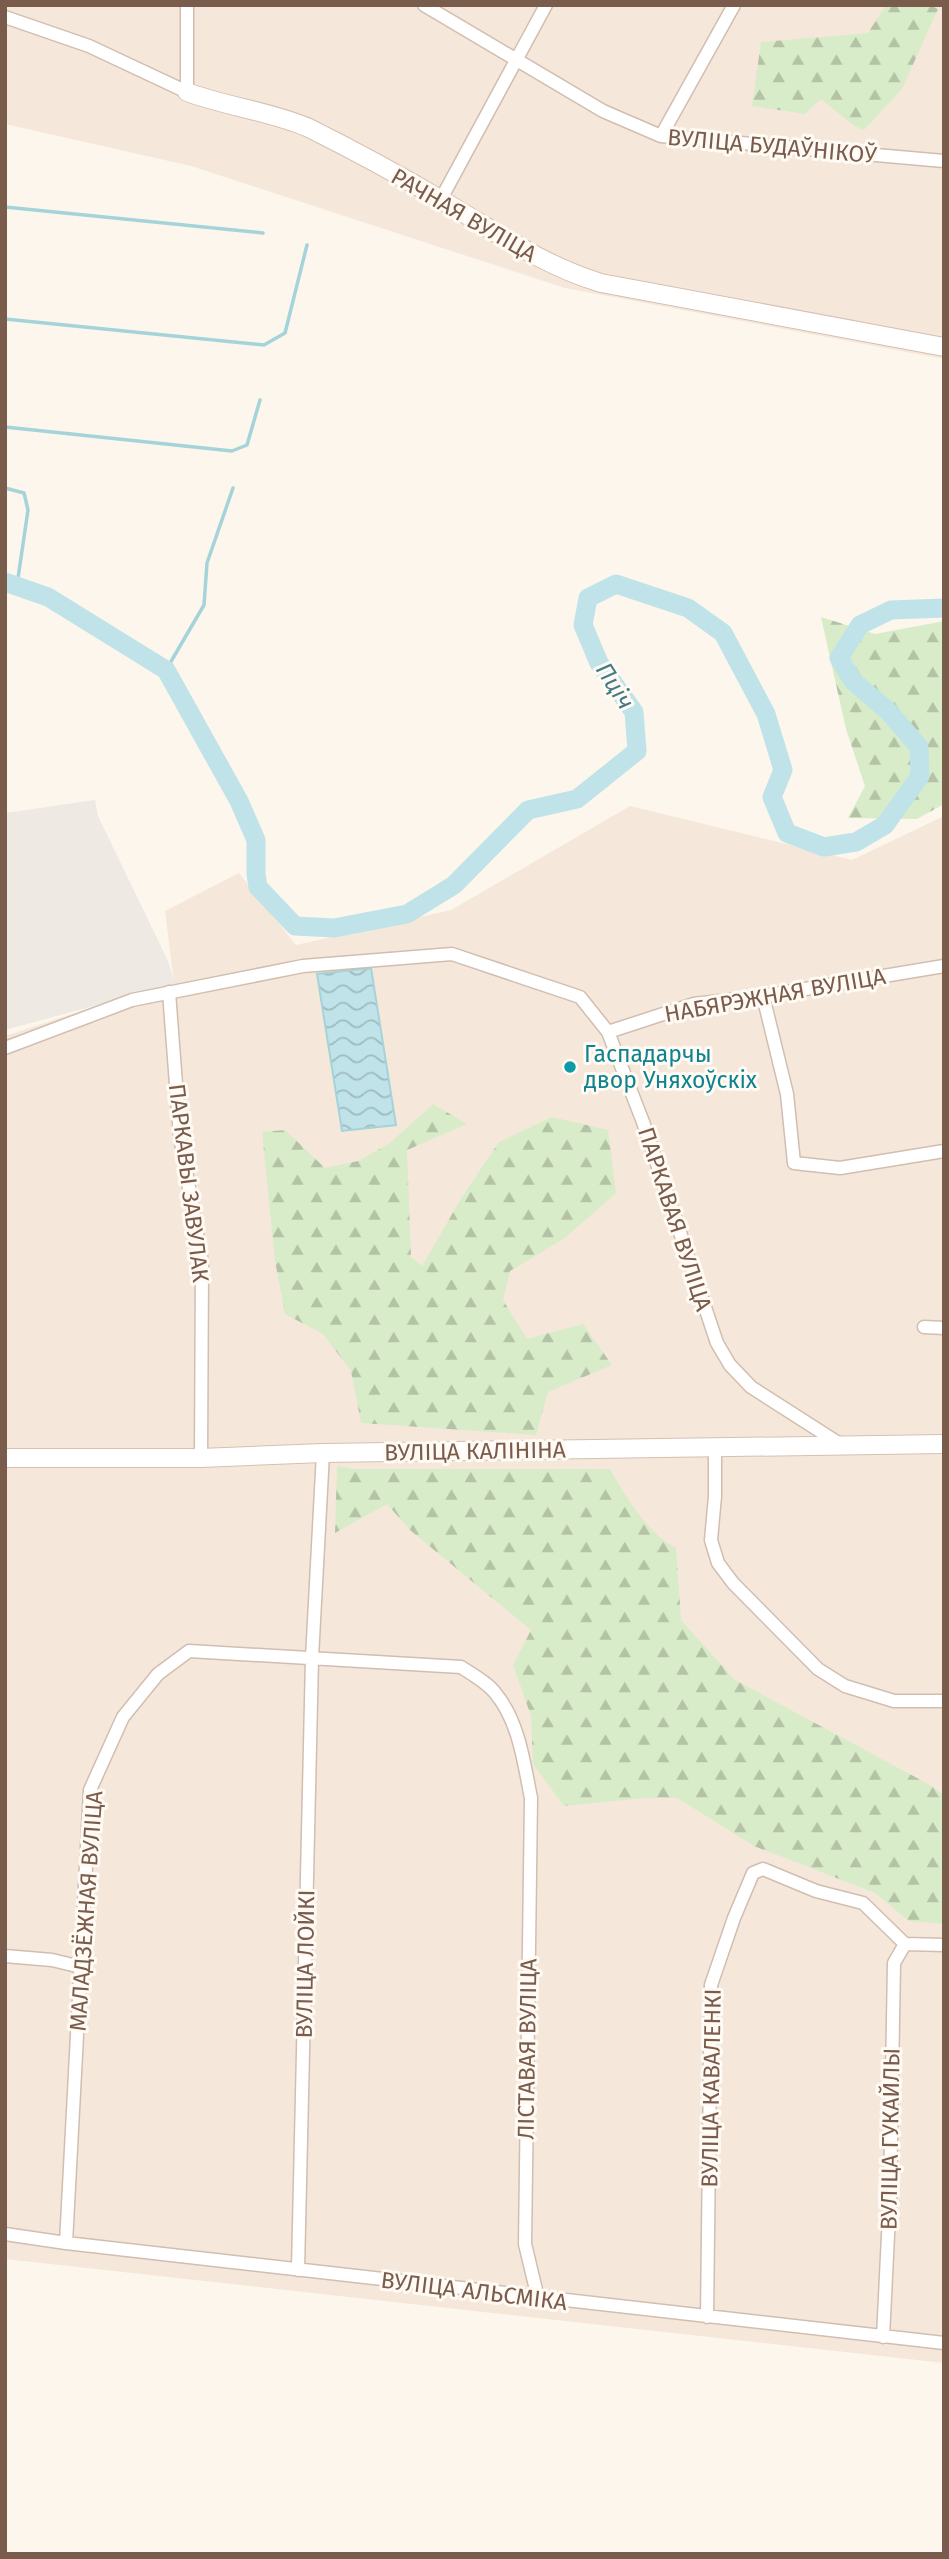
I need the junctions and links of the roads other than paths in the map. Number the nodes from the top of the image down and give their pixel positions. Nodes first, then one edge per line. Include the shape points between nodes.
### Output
1 (187, 5) edge
2 (424, 5) edge
3 (546, 5) edge
4 (734, 5) edge
5 (5, 17) edge
6 (517, 59) junction
7 (187, 92) junction
8 (661, 136) junction
9 (944, 161) edge
10 (441, 200) junction
11 (943, 346) edge
12 (944, 966) edge
13 (169, 992) junction
14 (763, 996) junction
15 (608, 1032) junction
16 (5, 1048) edge
17 (944, 1151) edge
18 (924, 1327) dead end
19 (944, 1328) edge
20 (840, 1444) junction
21 (944, 1444) edge
22 (715, 1449) junction
23 (323, 1452) junction
24 (5, 1458) edge
25 (201, 1458) junction
26 (312, 1658) junction
27 (944, 1701) edge
28 (905, 1944) junction
29 (944, 1945) edge
30 (5, 1956) edge
31 (81, 1967) junction
32 (5, 2234) edge
33 (66, 2244) junction
34 (298, 2270) junction
35 (538, 2298) junction
36 (707, 2318) junction
37 (883, 2337) junction
38 (944, 2343) edge

1 - 7 street
2 - 6 street, ВУЛІЦА БУДАЎНІКОЎ
3 - 6 street
4 - 8 street
5 - 7 street, РАЧНАЯ ВУЛІЦА via 89,46
6 - 8 street, ВУЛІЦА БУДАЎНІКОЎ via 603,111
6 - 10 street
7 - 10 street, РАЧНАЯ ВУЛІЦА via 294,121
8 - 9 street, ВУЛІЦА БУДАЎНІКОЎ
10 - 11 street, РАЧНАЯ ВУЛІЦА via 541,260 591,280
12 - 14 street, НАБЯРЭЖНАЯ ВУЛІЦА
13 - 15 street, ПАРКАВАЯ ВУЛІЦА via 303,966 452,954 580,997
13 - 16 street, ПАРКАВАЯ ВУЛІЦА via 132,1000
13 - 25 street, ПАРКАВЫ ЗАВУЛАК via 180,1137 202,1262
14 - 15 street, НАБЯРЭЖНАЯ ВУЛІЦА via 694,1004
14 - 17 street via 787,1094 794,1163 840,1168
15 - 20 street, ПАРКАВАЯ ВУЛІЦА via 718,1343 730,1365 751,1387
18 - 19 street
20 - 21 street, ВУЛІЦА КАЛІНІНА
20 - 22 street, ВУЛІЦА КАЛІНІНА
22 - 23 street, ВУЛІЦА КАЛІНІНА
22 - 27 street via 711,1540 718,1563 733,1583 818,1669 845,1686 894,1701
23 - 25 street, ВУЛІЦА КАЛІНІНА
23 - 26 street, ВУЛІЦА ЛОЙКІ
24 - 25 street, ВУЛІЦА КАЛІНІНА
26 - 31 street, МАЛАДЗЁЖНАЯ ВУЛІЦА via 189,1651 158,1674 123,1717 90,1790
26 - 34 street, ВУЛІЦА ЛОЙКІ
26 - 35 street, ЛІСТАВАЯ ВУЛІЦА via 461,1667 495,1692 511,1716 531,1798 525,2244
28 - 29 street
28 - 36 street, ВУЛІЦА КАВАЛЕНКІ via 863,1903 816,1891 771,1872 753,1873 711,1985
28 - 37 street, ВУЛІЦА ГУКАЙЛЫ via 894,1964
30 - 31 street
31 - 33 street, МАЛАДЗЁЖНАЯ ВУЛІЦА
32 - 33 street, ВУЛІЦА АЛЬСМІКА
33 - 34 street, ВУЛІЦА АЛЬСМІКА
34 - 35 street, ВУЛІЦА АЛЬСМІКА
35 - 36 street, ВУЛІЦА АЛЬСМІКА
36 - 37 street, ВУЛІЦА АЛЬСМІКА
37 - 38 street, ВУЛІЦА АЛЬСМІКА

